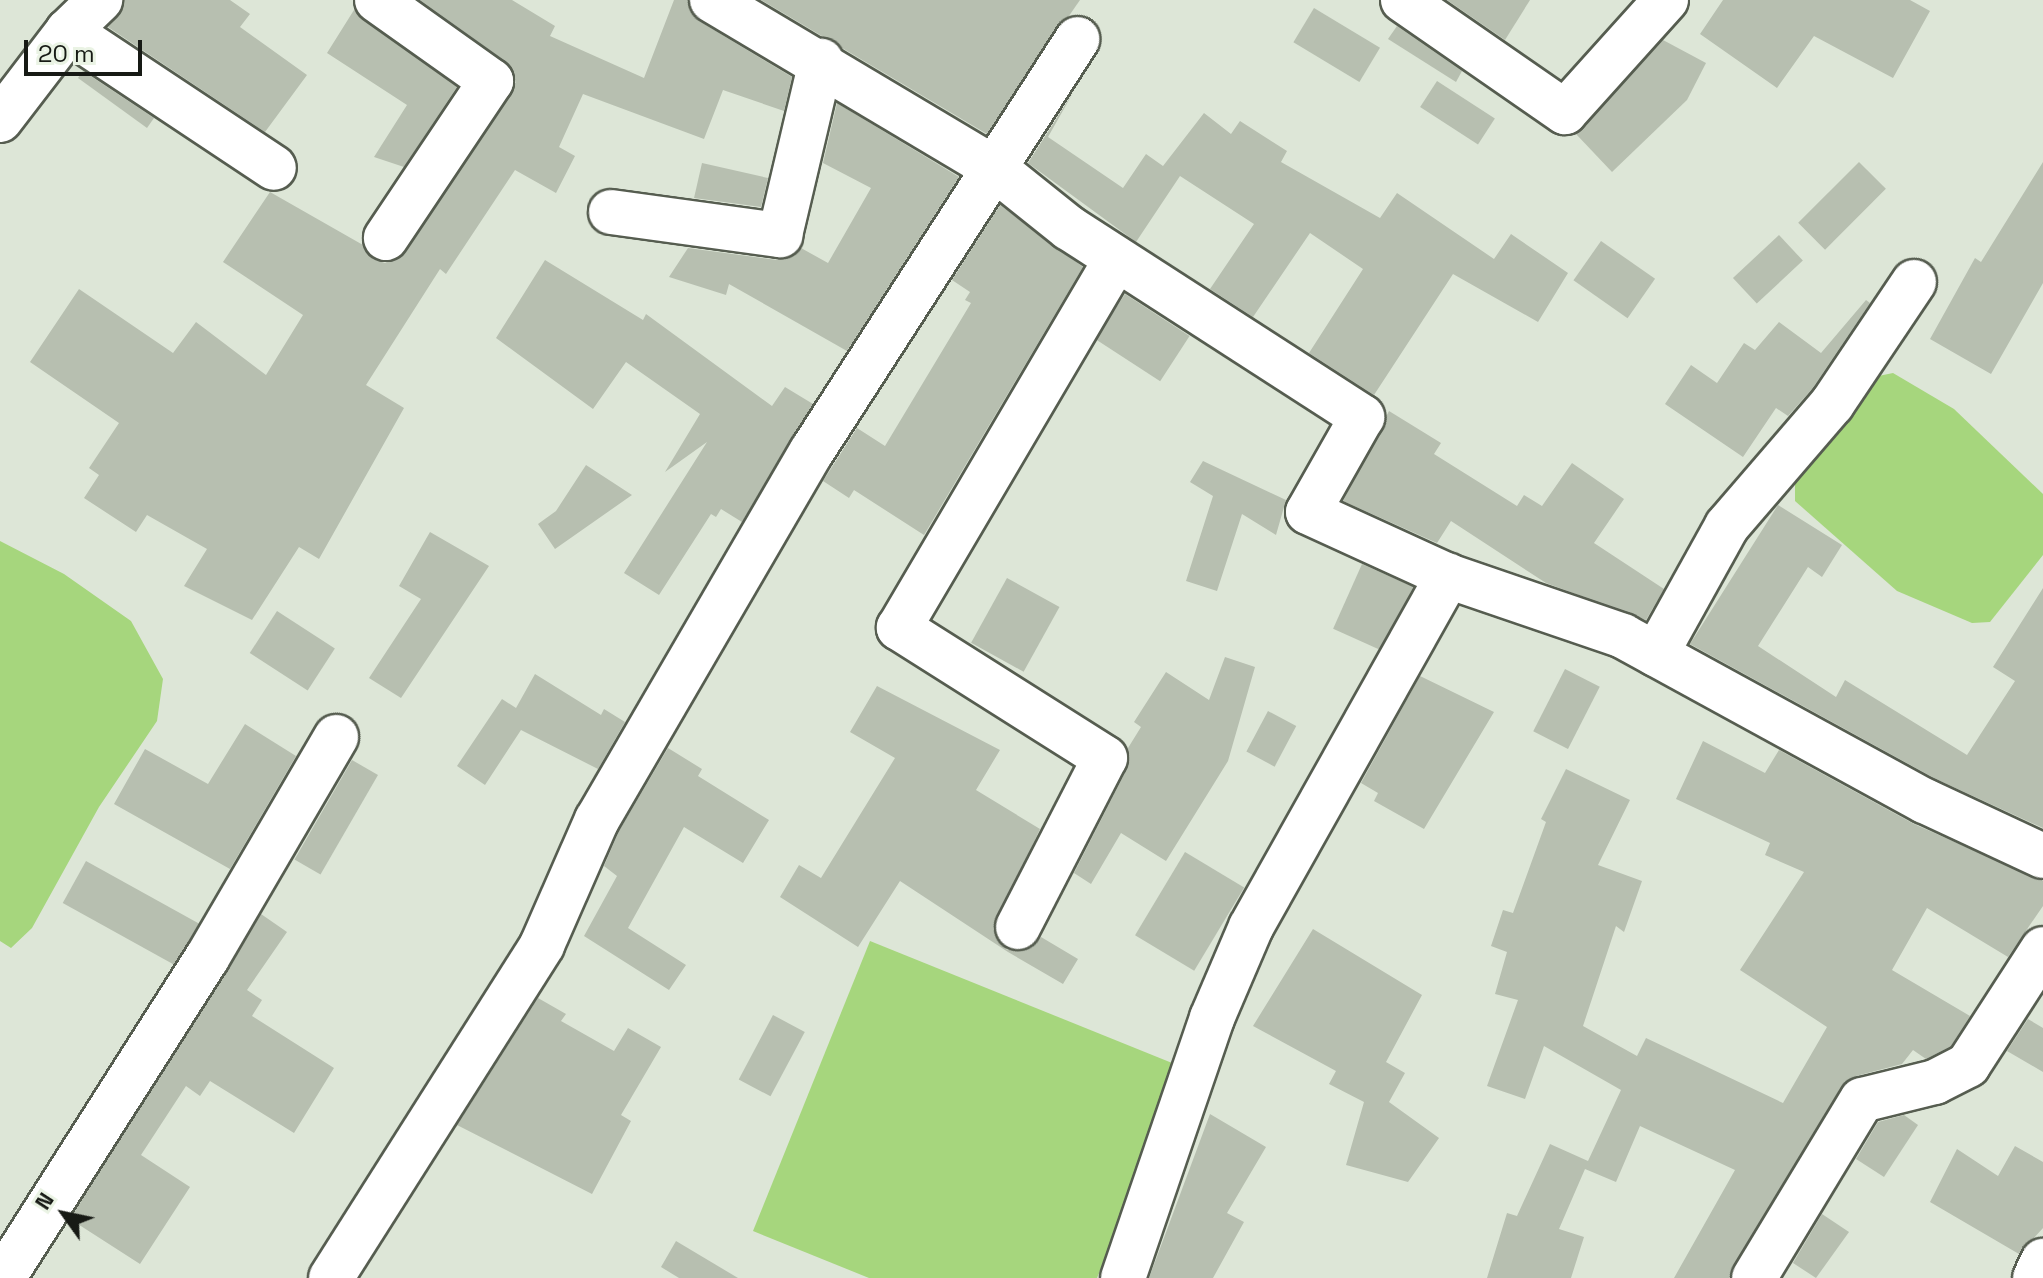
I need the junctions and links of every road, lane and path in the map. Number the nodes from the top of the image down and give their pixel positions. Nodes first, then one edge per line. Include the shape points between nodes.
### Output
1 (100, 0) edge
2 (377, 0) edge
3 (712, 0) edge
4 (1403, 0) edge
5 (1666, 0) edge
6 (68, 31) junction
7 (1078, 39) dead end
8 (821, 61) junction
9 (0, 120) edge
10 (274, 168) dead end
11 (994, 168) junction
12 (611, 212) dead end
13 (386, 238) dead end
14 (1116, 259) junction
15 (1914, 282) dead end
16 (1448, 576) junction
17 (1656, 654) junction
18 (336, 737) dead end
19 (2043, 856) edge
20 (1018, 927) dead end
21 (2043, 949) edge
22 (2043, 1261) edge
23 (3, 1278) edge
24 (331, 1278) edge
25 (1123, 1278) edge
26 (1754, 1278) edge
27 (2035, 1278) edge

1 - 6 street
2 - 13 street via 491,81
3 - 8 street
4 - 5 street via 1565,112
6 - 9 street
6 - 10 street
7 - 11 street
8 - 11 street via 927,132
8 - 12 street via 780,235
11 - 14 street
11 - 24 street via 812,451 597,820 526,972
14 - 16 street via 1362,417 1308,512
14 - 20 street via 899,628 1105,758
15 - 17 street via 1832,404 1727,526
16 - 17 street via 1623,636
16 - 25 street via 1251,927 1206,1033
17 - 19 street via 1925,801
18 - 23 street via 207,958
21 - 26 street via 1968,1065 1935,1082 1890,1088 1862,1100
22 - 27 street

